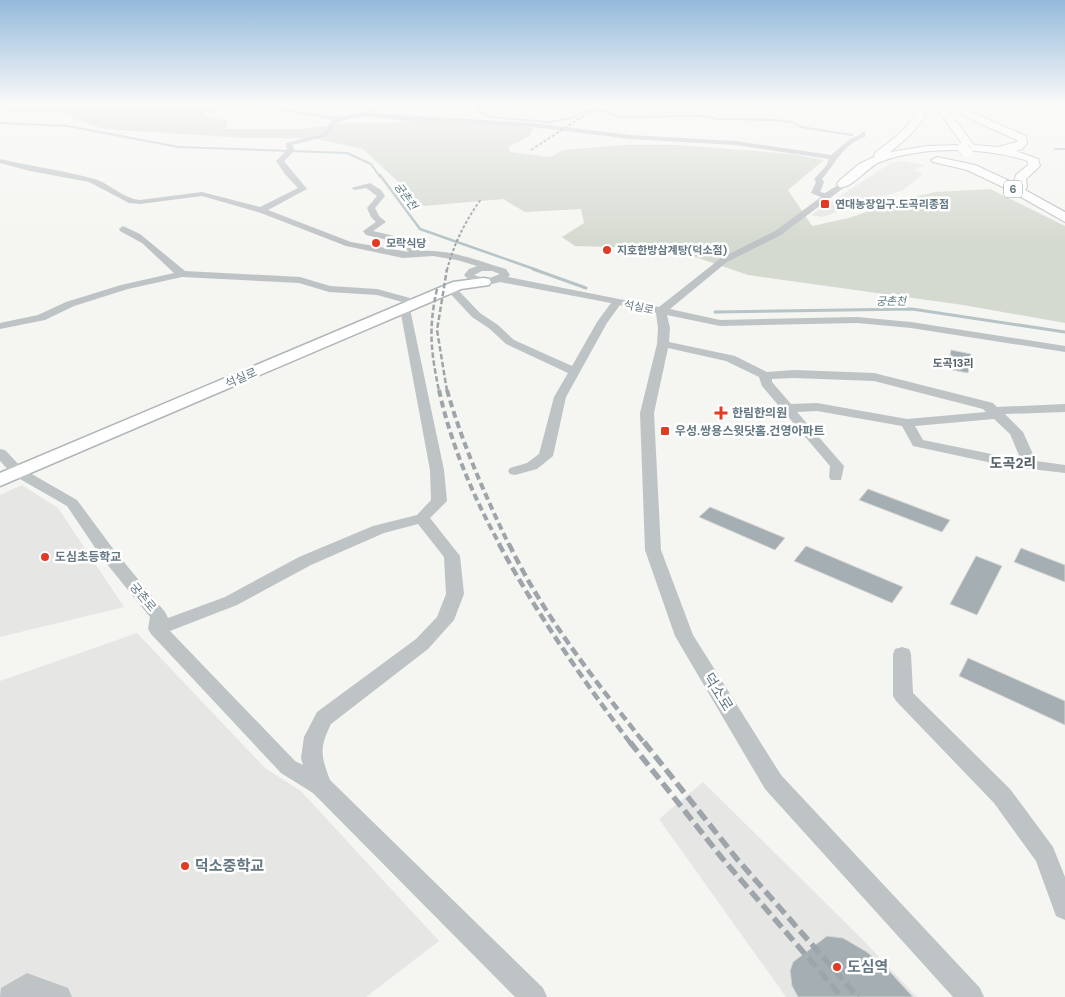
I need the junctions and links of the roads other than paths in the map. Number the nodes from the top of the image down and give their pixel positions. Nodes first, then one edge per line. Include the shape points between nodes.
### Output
1 (289, 150) edge
2 (781, 150) edge
3 (842, 150) edge
4 (886, 150) edge
5 (917, 150) edge
6 (962, 150) edge
7 (969, 150) joint
8 (998, 150) junction
9 (1001, 150) edge
10 (833, 157) junction
11 (0, 161) edge
12 (868, 163) junction
13 (843, 184) junction
14 (1007, 185) junction
15 (1021, 187) junction
16 (355, 188) dead end
17 (826, 196) junction
18 (261, 210) junction
19 (1065, 211) edge
20 (1065, 218) edge
21 (123, 229) dead end
22 (418, 254) junction
23 (458, 257) junction
24 (182, 274) junction
25 (500, 274) junction
26 (463, 280) junction
27 (484, 282) joint
28 (686, 291) junction
29 (617, 302) junction
30 (411, 306) junction
31 (733, 322) junction
32 (0, 326) edge
33 (663, 328) junction
34 (1065, 348) edge
35 (575, 372) junction
36 (765, 376) junction
37 (787, 408) junction
38 (1065, 408) edge
39 (995, 411) junction
40 (907, 423) junction
41 (0, 453) edge
42 (1030, 465) junction
43 (1065, 468) edge
44 (515, 471) dead end
45 (18, 472) junction
46 (836, 477) dead end
47 (0, 480) edge
48 (422, 518) junction
49 (157, 629) junction
50 (902, 654) dead end
51 (322, 786) junction
52 (1065, 908) edge
53 (10, 997) edge
54 (59, 997) edge
55 (534, 997) edge
56 (971, 997) edge

1 - 18 street via 280,164 303,188
2 - 10 street
3 - 10 street
4 - 12 main road
5 - 12 main road via 902,151
6 - 8 main road
7 - 14 main road, 6 via 985,170
7 - 15 main road, 6
8 - 9 main road
8 - 15 main road via 1034,161 1034,166 1020,178
10 - 17 street via 818,179 820,182 815,193
11 - 18 street via 30,170 91,180 129,200 140,202 202,194
12 - 13 main road
13 - 14 main road via 896,160 924,159 963,164
13 - 17 street
14 - 20 main road, 6
15 - 19 main road, 6
16 - 22 street via 367,186 381,196 371,208 382,222 369,228 368,233 400,240
17 - 28 street via 778,233 724,260
18 - 22 street via 348,244 403,255
21 - 24 street via 136,233
22 - 23 street
23 - 25 street
23 - 26 street via 471,266
24 - 30 street via 300,280 329,289 377,292
24 - 32 street via 70,304 41,318
25 - 26 street, 석실로 via 486,268
25 - 27 street, 석실로
25 - 29 street, 석실로
26 - 27 street, 석실로
26 - 30 street, 석실로
26 - 35 street via 476,315 510,342
28 - 31 street via 685,304 692,310
28 - 33 street
29 - 33 street, 석실로
29 - 35 street via 602,322
30 - 45 street, 석실로
30 - 48 street via 439,500
31 - 33 street
31 - 33 street via 716,326 675,325
31 - 34 street via 857,320
33 - 36 street via 756,369
33 - 56 street, 덕소로 via 647,413 653,550 684,636 773,782
35 - 44 street via 560,398 546,456 532,466
36 - 37 street via 766,383
36 - 39 street via 874,377 988,406
37 - 40 street via 817,407
37 - 46 street via 836,466
38 - 39 street
39 - 40 street via 989,416
39 - 42 street via 1016,432
40 - 42 street via 918,443
41 - 45 street, 궁촌로
42 - 43 street
45 - 47 street, 석실로
45 - 49 street, 궁촌로 via 72,503 108,554 159,616
48 - 49 street via 379,529 305,561 231,601
48 - 51 street via 452,556 455,594 445,620 422,644 324,718 314,737 311,758
49 - 51 street, 궁촌로 via 288,767
50 - 52 street via 903,696 1002,796 1045,855
51 - 55 street
53 - 54 street via 27,986

